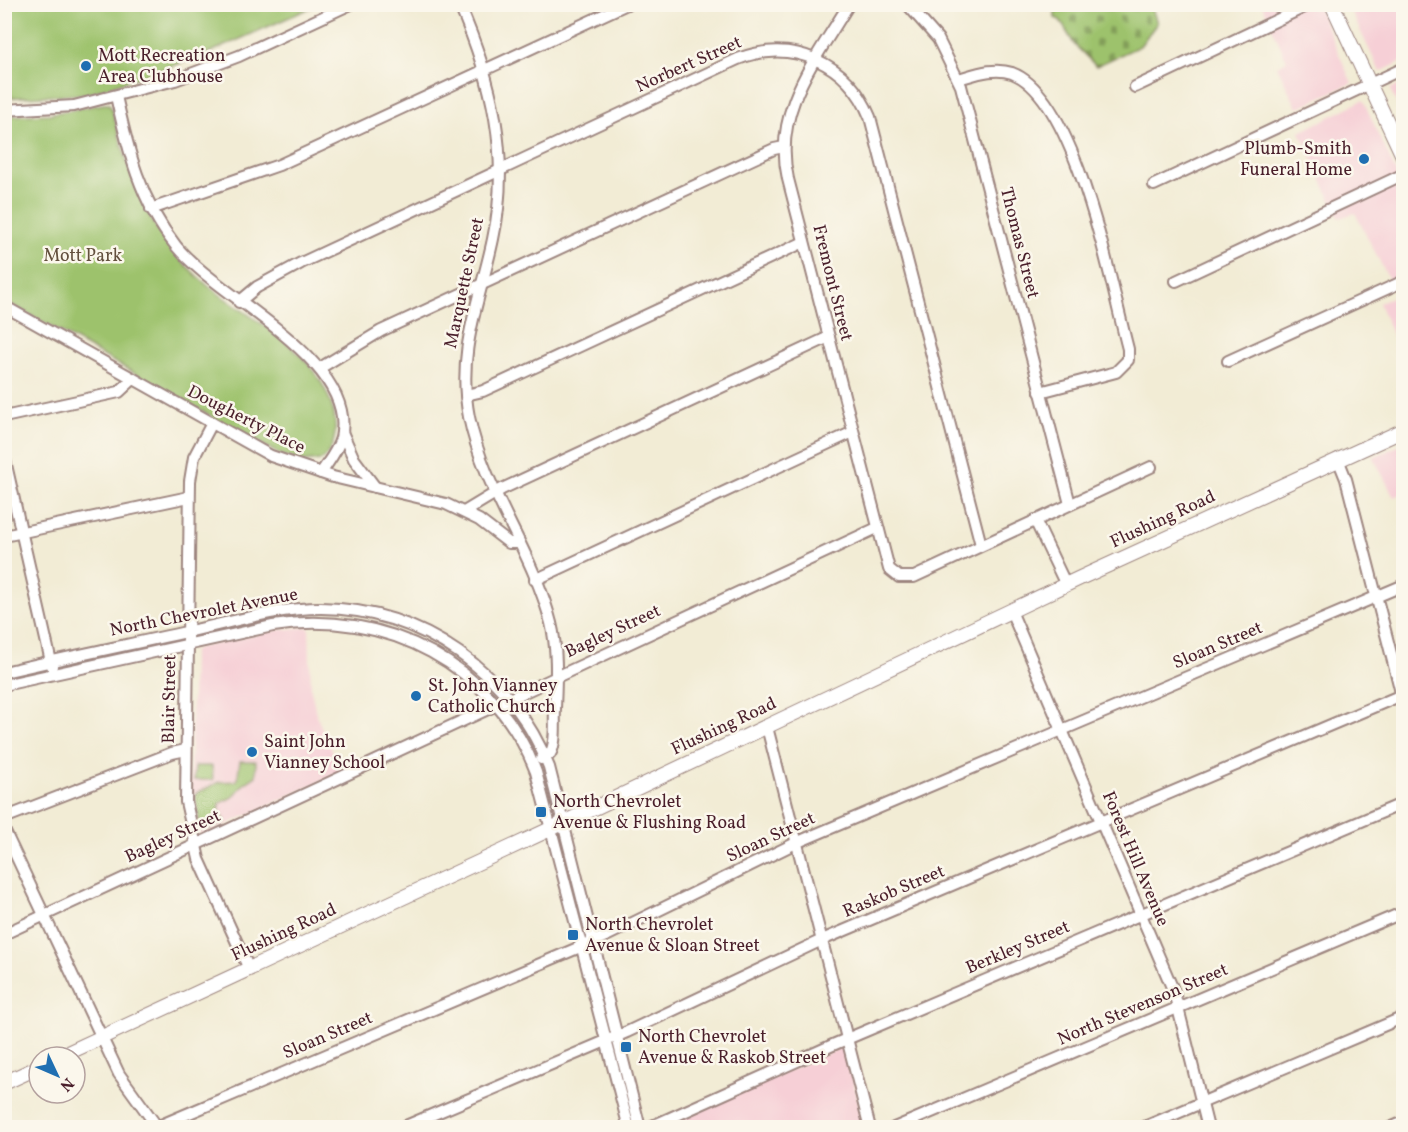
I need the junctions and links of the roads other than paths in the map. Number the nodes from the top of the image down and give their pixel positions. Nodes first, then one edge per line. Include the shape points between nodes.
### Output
1 (351, 4) edge
2 (459, 4) edge
3 (627, 4) edge
4 (849, 4) edge
5 (908, 4) edge
6 (1311, 4) edge
7 (1332, 4) edge
8 (816, 58) junction
9 (1404, 68) edge
10 (485, 70) junction
11 (958, 79) junction
12 (1369, 84) junction
13 (1135, 87) dead end
14 (116, 96) junction
15 (4, 110) edge
16 (784, 147) junction
17 (1404, 158) edge
18 (500, 170) junction
19 (1404, 174) edge
20 (1154, 185) dead end
21 (151, 209) junction
22 (804, 242) junction
23 (1404, 280) edge
24 (1176, 281) dead end
25 (480, 285) junction
26 (239, 302) junction
27 (4, 306) edge
28 (829, 337) junction
29 (1228, 361) dead end
30 (320, 368) junction
31 (133, 379) junction
32 (1040, 392) junction
33 (466, 395) junction
34 (4, 417) edge
35 (212, 423) junction
36 (1404, 430) edge
37 (342, 432) junction
38 (853, 432) junction
39 (4, 456) edge
40 (1338, 459) junction
41 (1150, 467) dead end
42 (321, 473) junction
43 (375, 487) junction
44 (494, 492) junction
45 (189, 497) junction
46 (1070, 504) junction
47 (464, 512) junction
48 (1035, 520) junction
49 (877, 528) junction
50 (22, 532) junction
51 (4, 536) edge
52 (518, 543) junction
53 (981, 545) junction
54 (535, 579) junction
55 (1066, 585) junction
56 (1404, 585) edge
57 (1376, 597) junction
58 (354, 611) junction
59 (1011, 611) junction
60 (352, 624) junction
61 (187, 631) junction
62 (187, 645) junction
63 (51, 661) junction
64 (4, 672) edge
65 (54, 675) junction
66 (556, 676) junction
67 (4, 685) edge
68 (1403, 698) edge
69 (509, 699) junction
70 (497, 704) junction
71 (767, 727) junction
72 (1062, 730) junction
73 (186, 750) junction
74 (545, 757) junction
75 (533, 763) junction
76 (1404, 803) edge
77 (4, 818) edge
78 (1101, 822) junction
79 (559, 825) junction
80 (4, 830) edge
81 (798, 842) junction
82 (195, 845) junction
83 (1404, 912) edge
84 (44, 915) junction
85 (1140, 915) junction
86 (4, 934) edge
87 (822, 940) junction
88 (594, 941) junction
89 (583, 946) junction
90 (249, 969) junction
91 (1178, 1008) junction
92 (1404, 1017) edge
93 (101, 1038) junction
94 (612, 1038) junction
95 (847, 1039) junction
96 (86, 1045) edge
97 (27, 1072) edge
98 (4, 1083) edge
99 (1202, 1102) junction
100 (1404, 1122) edge
101 (156, 1127) edge
102 (401, 1128) edge
103 (629, 1128) edge
104 (640, 1128) edge
105 (648, 1128) edge
106 (870, 1128) edge
107 (894, 1128) edge
108 (1142, 1128) edge
109 (1208, 1128) edge
110 (1390, 1128) edge

1 - 14 street via 212,67
2 - 10 street, Marquette Street
3 - 10 street
4 - 8 street, Fremont Street
5 - 11 street, Thomas Street via 938,39
6 - 13 street
7 - 12 main road
8 - 16 street, Fremont Street via 792,101
8 - 18 street, Norbert Street via 777,51 743,57
8 - 53 street, Norbert Street via 852,85 871,121
9 - 12 street
10 - 18 street, Marquette Street via 496,118
10 - 21 street via 267,170
11 - 32 street, Thomas Street
11 - 32 street via 1005,71 1026,80 1042,97 1083,180 1128,349 1129,367
12 - 17 main road
12 - 20 street
14 - 15 street via 74,106
14 - 21 street via 134,169
16 - 22 street, Fremont Street
16 - 25 street
18 - 25 street, Marquette Street via 495,231
18 - 26 street, Norbert Street via 287,270
19 - 24 street
21 - 26 street via 192,264
22 - 28 street, Fremont Street
22 - 33 street via 483,391
23 - 29 street
25 - 30 street via 381,331
25 - 33 street, Marquette Street via 467,338
26 - 30 street via 297,344
27 - 31 street, Dougherty Place
28 - 38 street, Fremont Street
28 - 44 street
30 - 37 street via 335,396
31 - 34 street via 119,392
31 - 35 street, Dougherty Place
32 - 46 street, Thomas Street
33 - 44 street, Marquette Street via 475,444
35 - 42 street, Dougherty Place via 272,456
35 - 45 street, Blair Street via 192,464
36 - 40 main road, Flushing Road
37 - 42 street
37 - 43 street via 354,459
38 - 49 street, Fremont Street
38 - 54 street
39 - 50 street
40 - 55 main road, Flushing Road
40 - 57 street
41 - 46 street
42 - 43 street, Dougherty Place
43 - 47 street, Dougherty Place
44 - 47 street
44 - 52 street, Marquette Street
45 - 50 street
45 - 61 street, Blair Street
46 - 48 street
47 - 52 street, Dougherty Place via 508,543
48 - 53 street
48 - 55 street
49 - 53 street, Fremont Street via 888,567 897,576 914,577
49 - 66 street, Bagley Street
50 - 51 street
50 - 63 street
52 - 54 street, Marquette Street
54 - 66 street, Marquette Street via 552,626
55 - 59 main road, Flushing Road
56 - 57 street, Sloan Street
57 - 68 street
57 - 72 street, Sloan Street
58 - 60 street
58 - 61 street, North Chevrolet Avenue via 290,610
58 - 69 street, North Chevrolet Avenue via 404,624 438,639 477,666
59 - 71 main road, Flushing Road
59 - 72 street, Forest Hill Avenue
60 - 62 street, North Chevrolet Avenue via 292,623
60 - 70 street, North Chevrolet Avenue via 395,635 432,651 467,675
61 - 62 street, Blair Street
61 - 63 street, North Chevrolet Avenue
62 - 65 street, North Chevrolet Avenue
62 - 73 street, Blair Street
63 - 64 street, North Chevrolet Avenue
63 - 65 street
65 - 67 street, North Chevrolet Avenue
66 - 69 street, Bagley Street
66 - 74 street, Marquette Street via 552,748
68 - 78 street, Raskob Street
69 - 70 street, Bagley Street
69 - 74 street, North Chevrolet Avenue
70 - 75 street, North Chevrolet Avenue
70 - 82 street, Bagley Street
71 - 79 main road, Flushing Road
71 - 81 street
72 - 78 street, Forest Hill Avenue
72 - 81 street, Sloan Street
73 - 77 street
73 - 82 street, Blair Street via 186,802
74 - 75 street
74 - 79 street, North Chevrolet Avenue
75 - 79 street, North Chevrolet Avenue
76 - 85 street, Berkley Street
78 - 85 street, Forest Hill Avenue
78 - 87 street, Raskob Street
79 - 88 street, North Chevrolet Avenue
79 - 89 street, North Chevrolet Avenue
79 - 90 main road, Flushing Road
80 - 84 street
81 - 87 street
81 - 88 street, Sloan Street
82 - 84 street, Bagley Street
82 - 90 street, Blair Street
83 - 91 street, North Stevenson Street
84 - 86 street, Bagley Street
84 - 93 street
85 - 91 street, Forest Hill Avenue
85 - 95 street, Berkley Street
87 - 94 street, Raskob Street
87 - 95 street
88 - 89 street, Sloan Street
88 - 94 street, North Chevrolet Avenue
89 - 94 street, North Chevrolet Avenue
89 - 101 street, Sloan Street
90 - 93 main road, Flushing Road
91 - 99 street, Forest Hill Avenue
91 - 107 street, North Stevenson Street
92 - 99 street
93 - 96 main road, Flushing Road
93 - 101 street via 128,1088
94 - 102 street, Raskob Street
94 - 103 street, North Chevrolet Avenue
94 - 104 street, North Chevrolet Avenue
95 - 105 street, Berkley Street
95 - 106 street
97 - 98 main road
99 - 108 street
99 - 109 street, Forest Hill Avenue
100 - 110 street

